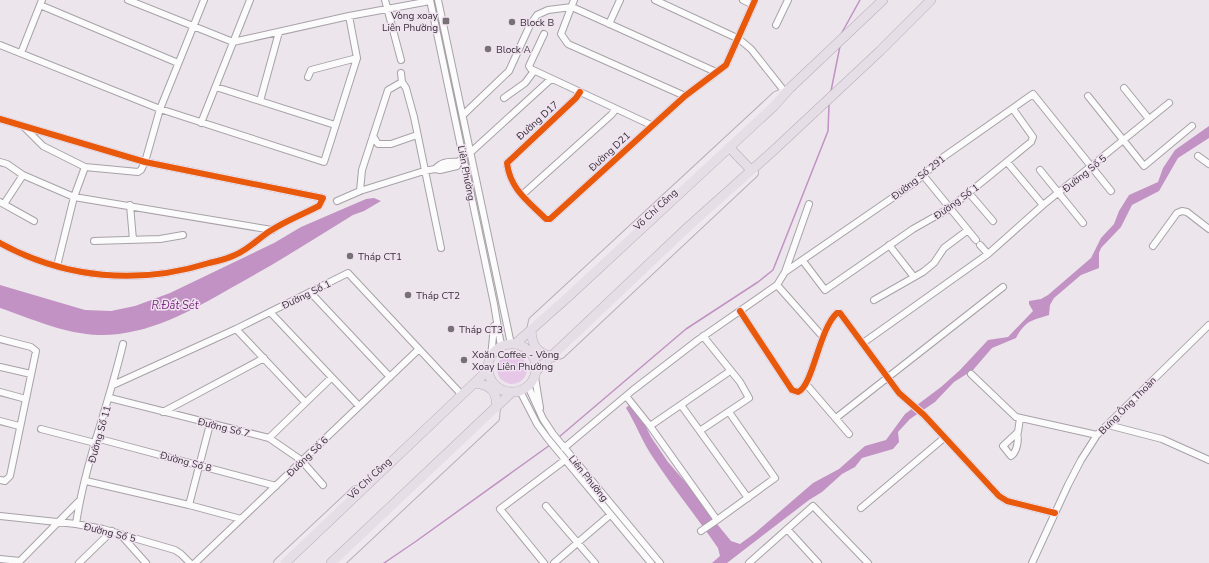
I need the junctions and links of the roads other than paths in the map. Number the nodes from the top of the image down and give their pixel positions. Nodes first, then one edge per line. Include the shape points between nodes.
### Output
1 (128, 0) edge
2 (204, 0) edge
3 (251, 0) edge
4 (385, 0) edge
5 (430, 0) edge
6 (438, 0) edge
7 (574, 0) edge
8 (620, 0) edge
9 (655, 0) edge
10 (743, 0) edge
11 (788, 0) edge
12 (931, 0) edge
13 (882, 1) edge
14 (41, 2) edge
15 (664, 2) edge
16 (754, 2) edge
17 (572, 7) junction
18 (387, 9) junction
19 (349, 16) junction
20 (609, 24) junction
21 (776, 25) dead end
22 (192, 27) junction
23 (279, 32) junction
24 (544, 34) dead end
25 (738, 39) junction
26 (233, 42) junction
27 (0, 45) edge
28 (22, 53) junction
29 (357, 58) junction
30 (401, 60) dead end
31 (178, 63) junction
32 (531, 70) junction
33 (716, 72) junction
34 (402, 73) dead end
35 (308, 77) dead end
36 (551, 79) junction
37 (402, 82) junction
38 (216, 87) junction
39 (1124, 88) dead end
40 (580, 92) junction
41 (786, 92) junction
42 (685, 96) junction
43 (1088, 96) dead end
44 (504, 98) dead end
45 (260, 101) junction
46 (1169, 103) dead end
47 (160, 109) junction
48 (616, 109) junction
49 (1013, 109) junction
50 (463, 115) junction
51 (0, 119) edge
52 (1149, 119) junction
53 (201, 123) junction
54 (22, 125) junction
55 (335, 125) junction
56 (651, 125) junction
57 (1192, 126) dead end
58 (373, 136) junction
59 (417, 136) junction
60 (1123, 140) junction
61 (729, 147) junction
62 (773, 151) junction
63 (471, 155) junction
64 (1198, 156) dead end
65 (462, 161) junction
66 (0, 162) edge
67 (145, 162) junction
68 (1007, 162) junction
69 (1209, 164) edge
70 (1091, 166) junction
71 (85, 168) junction
72 (751, 170) junction
73 (1040, 170) dead end
74 (424, 171) junction
75 (923, 175) junction
76 (23, 176) junction
77 (360, 191) junction
78 (1111, 191) dead end
79 (969, 193) junction
80 (1059, 193) junction
81 (522, 195) junction
82 (74, 197) junction
83 (337, 201) dead end
84 (2, 203) edge
85 (809, 204) dead end
86 (130, 205) junction
87 (1043, 205) junction
88 (950, 208) junction
89 (34, 221) dead end
90 (993, 221) dead end
91 (1083, 223) dead end
92 (1209, 229) edge
93 (272, 230) junction
94 (968, 230) junction
95 (183, 235) dead end
96 (133, 240) junction
97 (94, 241) dead end
98 (0, 243) edge
99 (889, 245) junction
100 (1153, 246) dead end
101 (441, 248) dead end
102 (988, 254) junction
103 (803, 261) junction
104 (57, 266) junction
105 (786, 272) junction
106 (914, 277) junction
107 (777, 285) junction
108 (1003, 288) dead end
109 (310, 292) junction
110 (874, 300) dead end
111 (494, 304) junction
112 (740, 311) junction
113 (270, 312) junction
114 (1209, 325) edge
115 (236, 329) junction
116 (531, 330) junction
117 (703, 336) junction
118 (823, 337) junction
119 (0, 339) edge
120 (515, 342) junction
121 (863, 343) junction
122 (123, 344) dead end
123 (501, 346) junction
124 (419, 349) junction
125 (491, 357) junction
126 (553, 357) junction
127 (264, 358) junction
128 (0, 367) edge
129 (730, 370) junction
130 (538, 371) junction
131 (486, 372) junction
132 (31, 374) junction
133 (970, 374) dead end
134 (390, 377) junction
135 (331, 378) junction
136 (887, 378) junction
137 (475, 383) junction
138 (806, 384) junction
139 (113, 385) junction
140 (0, 392) edge
141 (517, 392) junction
142 (462, 395) junction
143 (626, 396) junction
144 (26, 398) junction
145 (110, 398) junction
146 (306, 402) junction
147 (681, 405) junction
148 (360, 406) junction
149 (496, 408) junction
150 (163, 412) junction
151 (729, 412) junction
152 (836, 418) junction
153 (1020, 418) junction
154 (543, 419) junction
155 (0, 421) edge
156 (210, 424) junction
157 (1108, 424) junction
158 (19, 426) junction
159 (650, 426) junction
160 (41, 429) dead end
161 (700, 430) junction
162 (1017, 433) dead end
163 (848, 434) dead end
164 (1097, 435) junction
165 (269, 438) junction
166 (944, 438) junction
167 (96, 440) junction
168 (564, 448) junction
169 (398, 453) junction
170 (301, 460) junction
171 (564, 460) junction
172 (1209, 460) edge
173 (200, 465) junction
174 (0, 480) edge
175 (86, 481) junction
176 (323, 485) dead end
177 (276, 486) junction
178 (748, 498) junction
179 (80, 500) junction
180 (189, 505) junction
181 (546, 506) dead end
182 (861, 508) dead end
183 (1055, 513) junction
184 (610, 515) junction
185 (0, 516) edge
186 (241, 519) junction
187 (716, 520) junction
188 (60, 522) junction
189 (76, 524) junction
190 (787, 529) junction
191 (703, 530) dead end
192 (112, 531) junction
193 (121, 535) junction
194 (578, 543) junction
195 (0, 559) edge
196 (142, 561) edge
197 (19, 562) edge
198 (79, 563) edge
199 (190, 563) edge
200 (195, 563) edge
201 (278, 563) edge
202 (285, 563) edge
203 (331, 563) edge
204 (340, 563) edge
205 (544, 563) edge
206 (554, 563) edge
207 (595, 563) edge
208 (651, 563) edge
209 (660, 563) edge
210 (749, 563) edge
211 (818, 563) edge
212 (868, 563) edge
213 (1032, 563) edge

1 - 22 street
2 - 22 street
3 - 26 street
4 - 18 street
5 - 18 street
5 - 65 street, Liên Phường
6 - 50 street, Liên Phường
7 - 17 street
8 - 20 street
9 - 15 street
10 - 16 street
11 - 21 street
12 - 62 highway
13 - 41 highway, Võ Chí Công
14 - 28 street
14 - 31 street
15 - 25 street
16 - 25 street, Đường D21
17 - 20 street
17 - 42 street via 561,34 568,44
17 - 50 street via 548,10 537,15 530,24 509,71
18 - 19 street
18 - 30 street
19 - 23 street
19 - 29 street
20 - 33 street
22 - 26 street
22 - 31 street
23 - 26 street
23 - 45 street
24 - 32 street
25 - 33 street, Đường D21 via 726,65
25 - 41 street via 751,49
26 - 38 street
27 - 28 street
28 - 47 street
29 - 35 street via 310,70
29 - 55 street
31 - 47 street
32 - 36 street
32 - 44 street via 525,83
33 - 42 street, Đường D21
34 - 37 street
36 - 40 street
36 - 63 street
37 - 58 street via 388,90
37 - 59 street via 406,88
38 - 45 street
38 - 53 street
39 - 52 street
40 - 48 street
40 - 81 street, Đường D17 via 507,163 510,180
41 - 61 highway, Võ Chí Công
41 - 116 main road, Võ Chí Công via 776,96 534,321
42 - 56 street, Đường D21
43 - 60 street
45 - 55 street
46 - 52 street, Đường Số 5
47 - 53 street
47 - 67 street
48 - 56 street
48 - 81 street
49 - 68 street, Đường Số 1 via 1033,137 1031,142
49 - 70 street, Đường Số 291 via 1033,94
49 - 75 street, Đường Số 291 via 942,158
50 - 63 street, Liên Phường
51 - 54 street
52 - 60 street, Đường Số 5
53 - 55 street via 324,162
54 - 67 street
54 - 71 street via 43,146
56 - 81 street, Đường D21 via 550,220
57 - 60 street via 1144,166
58 - 59 street via 378,144 391,144
58 - 77 street via 362,170
59 - 74 street
60 - 70 street, Đường Số 5
61 - 72 highway
61 - 116 highway, Võ Chí Công
62 - 72 highway
62 - 126 main road via 770,159 561,354
63 - 65 street
63 - 120 street, Liên Phường
64 - 69 street
65 - 74 street via 457,166
65 - 111 street, Liên Phường
66 - 76 street
67 - 71 street via 141,170 135,173
67 - 93 street via 323,198 319,206
68 - 79 street, Đường Số 1
68 - 87 street
70 - 78 street
70 - 80 street, Đường Số 5
71 - 82 street
72 - 126 highway via 688,226
73 - 80 street
74 - 77 street
74 - 101 street
75 - 88 street
75 - 103 street, Đường Số 291
76 - 82 street
76 - 84 street
77 - 83 street
79 - 88 street, Đường Số 1
79 - 90 street
80 - 87 street, Đường Số 5
80 - 91 street
82 - 86 street
82 - 104 street
84 - 89 street
85 - 105 street
86 - 93 street
86 - 96 street
87 - 102 street, Đường Số 5
88 - 94 street
88 - 99 street, Đường Số 1
92 - 100 street via 1182,210 1177,213
93 - 104 street via 236,255 178,272 109,276
94 - 102 street
94 - 106 street via 944,248 929,268
95 - 96 street
96 - 97 street
98 - 104 street via 19,253
99 - 103 street, Đường Số 1 via 825,290
99 - 106 street
102 - 121 street, Đường Số 5
103 - 105 street, Đường Số 291
105 - 107 street
106 - 110 street
107 - 112 street
107 - 118 street
108 - 136 street
109 - 113 street, Đường Số 1
109 - 124 street, Đường Số 1 via 348,273
109 - 134 street
111 - 123 street, Liên Phường
111 - 125 street
112 - 117 street
112 - 138 street via 792,390 800,392
113 - 115 street, Đường Số 1
113 - 135 street
114 - 157 street, Bưng Ông Thoàn
115 - 127 street
115 - 139 street, Đường Số 1
116 - 120 highway, Võ Chí Công
116 - 126 highway via 531,341 536,349
117 - 129 street
117 - 143 street
118 - 121 street via 828,324 840,313
118 - 138 street
119 - 132 street via 31,347 36,351
120 - 123 highway
120 - 130 highway via 533,356
121 - 136 street
122 - 139 street, Đường Số 11
123 - 125 highway
124 - 134 street, Đường Số 6
124 - 142 street, Đường Số 1
125 - 131 highway
126 - 130 highway
127 - 146 street
127 - 150 street
128 - 132 street
129 - 147 street
129 - 151 street via 749,398
130 - 141 highway
130 - 154 street
131 - 137 highway, Võ Chí Công
131 - 141 highway via 494,389
132 - 144 street
133 - 153 street
134 - 148 street, Đường Số 6
135 - 146 street
135 - 148 street
136 - 152 street
136 - 166 street
137 - 142 highway, Võ Chí Công
137 - 149 highway via 484,384 493,390 497,400
138 - 152 street
139 - 145 street, Đường Số 11
140 - 144 street
141 - 149 highway
141 - 154 street, Liên Phường
141 - 171 street, Liên Phường
142 - 169 highway, Võ Chí Công
143 - 159 street
143 - 168 street
144 - 158 street
145 - 150 street, Đường Số 7
145 - 167 street, Đường Số 11
146 - 165 street
147 - 159 street
147 - 161 street
148 - 170 street, Đường Số 6
149 - 203 highway
149 - 204 main road via 495,418
150 - 156 street, Đường Số 7
151 - 161 street
151 - 178 street via 774,478
152 - 163 street
153 - 162 street
153 - 164 street
154 - 168 street, Liên Phường
155 - 158 street
156 - 165 street, Đường Số 7
156 - 173 street
157 - 164 street, Bưng Ông Thoàn
157 - 172 street via 1162,439
158 - 174 street via 10,476 5,481
159 - 187 street
160 - 167 street, Đường Số 8
161 - 178 street
164 - 183 street, Bưng Ông Thoàn via 1081,460
165 - 170 street, Đường Số 7
166 - 182 street
166 - 183 street via 999,496 1007,501
167 - 173 street, Đường Số 8
167 - 175 street, Đường Số 11
168 - 209 street, Liên Phường
169 - 201 main road, Võ Chí Công
169 - 202 highway, Võ Chí Công
170 - 176 street, Đường Số 7
170 - 177 street, Đường Số 6
171 - 184 street, Liên Phường
171 - 205 street via 500,509
173 - 177 street, Đường Số 8
173 - 180 street
175 - 179 street, Đường Số 11
175 - 180 street
177 - 186 street, Đường Số 6
178 - 187 street
179 - 188 street
179 - 189 street, Đường Số 11
180 - 186 street
181 - 194 street
183 - 213 street, Bưng Ông Thoàn
184 - 194 street
184 - 208 street, Liên Phường
185 - 188 street, Đường Số 5
186 - 200 street, Đường Số 6
187 - 191 street
188 - 189 street, Đường Số 5
188 - 197 street
189 - 192 street, Đường Số 5
190 - 210 street
190 - 211 street
190 - 212 street via 813,506
192 - 193 street, Đường Số 5
192 - 198 street
193 - 196 street
193 - 199 street, Đường Số 5 via 174,550
194 - 206 street
194 - 207 street
195 - 197 street

